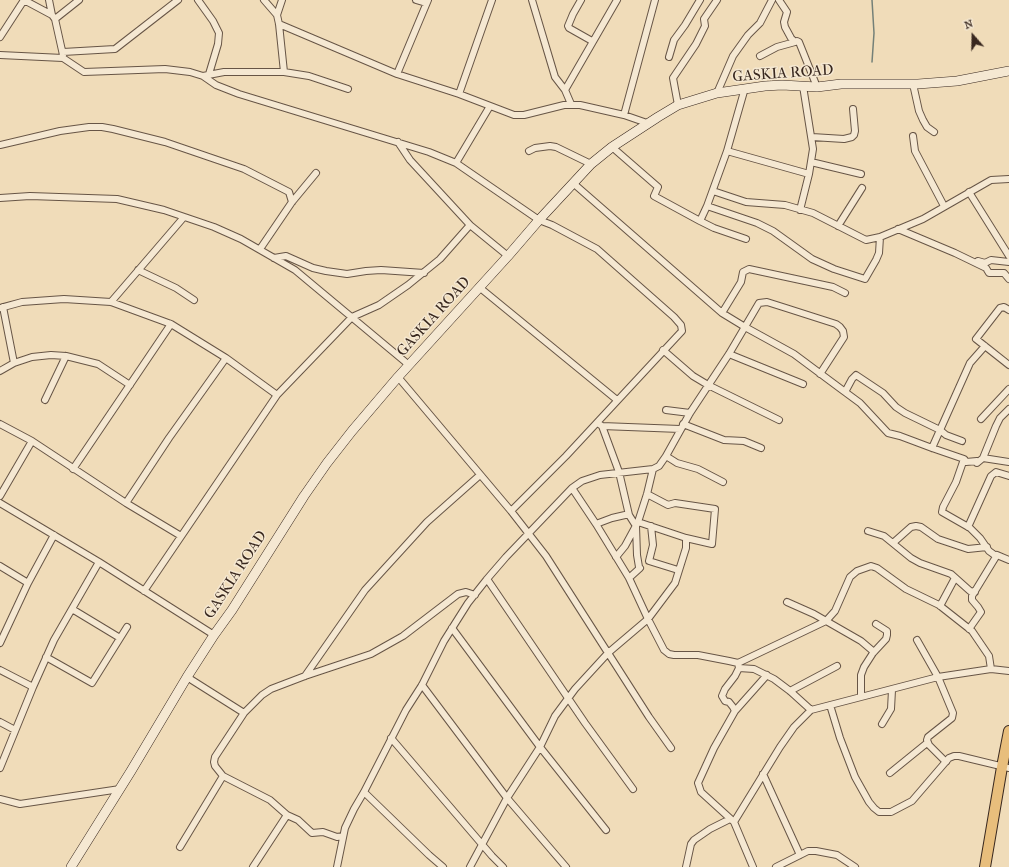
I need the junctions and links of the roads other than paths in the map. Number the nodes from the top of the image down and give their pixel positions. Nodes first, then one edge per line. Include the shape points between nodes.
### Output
1 (49, 0) edge
2 (79, 0) edge
3 (178, 0) edge
4 (198, 0) edge
5 (264, 0) edge
6 (282, 0) edge
7 (416, 0) edge
8 (492, 0) edge
9 (532, 0) edge
10 (581, 0) edge
11 (617, 0) edge
12 (655, 0) edge
13 (700, 0) edge
14 (717, 0) edge
15 (772, 0) edge
16 (779, 0) edge
17 (427, 2) edge
18 (277, 15) junction
19 (54, 17) junction
20 (279, 24) junction
21 (0, 37) edge
22 (592, 42) junction
23 (795, 42) junction
24 (63, 52) junction
25 (0, 55) edge
26 (760, 56) dead end
27 (669, 57) dead end
28 (63, 58) junction
29 (1009, 71) edge
30 (284, 72) junction
31 (397, 74) junction
32 (206, 75) junction
33 (913, 84) junction
34 (803, 86) junction
35 (817, 87) junction
36 (745, 88) junction
37 (348, 89) dead end
38 (565, 90) junction
39 (717, 93) junction
40 (459, 94) junction
41 (571, 104) junction
42 (678, 105) junction
43 (490, 106) junction
44 (853, 109) dead end
45 (624, 115) junction
46 (647, 123) junction
47 (934, 132) dead end
48 (913, 136) dead end
49 (812, 137) junction
50 (398, 142) junction
51 (0, 145) edge
52 (612, 147) junction
53 (529, 151) dead end
54 (727, 151) junction
55 (811, 162) junction
56 (456, 163) junction
57 (591, 164) junction
58 (316, 173) dead end
59 (809, 174) junction
60 (861, 174) dead end
61 (1009, 180) edge
62 (573, 183) junction
63 (862, 188) dead end
64 (713, 191) junction
65 (969, 192) junction
66 (0, 198) edge
67 (292, 202) junction
68 (707, 206) junction
69 (944, 206) junction
70 (800, 210) junction
71 (184, 217) junction
72 (539, 220) junction
73 (700, 221) junction
74 (470, 225) junction
75 (838, 226) junction
76 (898, 229) junction
77 (880, 237) junction
78 (746, 239) dead end
79 (260, 249) junction
80 (508, 256) junction
81 (1009, 256) edge
82 (274, 258) junction
83 (965, 258) junction
84 (1009, 262) edge
85 (138, 270) junction
86 (424, 273) junction
87 (1009, 279) edge
88 (480, 287) junction
89 (845, 293) dead end
90 (194, 300) dead end
91 (111, 302) junction
92 (2, 307) edge
93 (1009, 310) edge
94 (722, 313) junction
95 (352, 317) junction
96 (171, 324) junction
97 (745, 327) junction
98 (985, 346) junction
99 (663, 350) junction
100 (729, 354) junction
101 (66, 356) junction
102 (226, 358) junction
103 (14, 363) junction
104 (409, 365) junction
105 (1009, 365) edge
106 (0, 371) edge
107 (820, 374) junction
108 (398, 376) junction
109 (803, 384) dead end
110 (130, 385) junction
111 (708, 385) junction
112 (1009, 389) edge
113 (845, 392) junction
114 (276, 395) junction
115 (45, 400) dead end
116 (616, 400) junction
117 (1009, 409) edge
118 (666, 410) dead end
119 (690, 412) junction
120 (1006, 417) edge
121 (981, 419) dead end
122 (779, 420) dead end
123 (0, 424) edge
124 (599, 424) junction
125 (682, 427) junction
126 (940, 430) junction
127 (32, 441) junction
128 (962, 441) dead end
129 (761, 448) dead end
130 (932, 448) junction
131 (666, 456) junction
132 (983, 458) junction
133 (964, 459) junction
134 (1009, 462) edge
135 (73, 469) junction
136 (653, 469) junction
137 (619, 472) junction
138 (480, 475) junction
139 (1009, 476) edge
140 (722, 482) dead end
141 (572, 488) junction
142 (647, 494) junction
143 (0, 496) edge
144 (0, 503) edge
145 (126, 503) junction
146 (511, 511) junction
147 (628, 515) junction
148 (596, 524) junction
149 (637, 524) junction
150 (651, 526) junction
151 (968, 527) junction
152 (868, 530) dead end
153 (529, 534) junction
154 (54, 535) junction
155 (181, 536) junction
156 (686, 538) junction
157 (893, 543) junction
158 (987, 547) junction
159 (997, 555) junction
160 (616, 556) junction
161 (1009, 560) edge
162 (99, 562) junction
163 (0, 566) edge
164 (678, 570) junction
165 (629, 578) junction
166 (955, 578) junction
167 (487, 579) junction
168 (28, 583) junction
169 (144, 591) junction
170 (975, 592) junction
171 (475, 595) junction
172 (787, 602) dead end
173 (940, 606) junction
174 (72, 610) junction
175 (648, 619) junction
176 (826, 621) junction
177 (876, 624) dead end
178 (127, 627) dead end
179 (452, 628) junction
180 (969, 629) junction
181 (214, 635) junction
182 (120, 638) junction
183 (917, 640) dead end
184 (0, 643) edge
185 (874, 652) junction
186 (608, 653) junction
187 (46, 657) junction
188 (739, 666) junction
189 (837, 666) dead end
190 (991, 669) junction
191 (0, 670) edge
192 (1009, 671) edge
193 (767, 675) junction
194 (305, 676) junction
195 (938, 677) junction
196 (187, 678) junction
197 (422, 685) junction
198 (32, 687) junction
199 (892, 690) junction
200 (790, 691) junction
201 (861, 696) junction
202 (569, 698) junction
203 (830, 705) junction
204 (811, 710) junction
205 (735, 711) junction
206 (244, 713) junction
207 (0, 722) edge
208 (882, 724) dead end
209 (16, 730) junction
210 (1009, 731) edge
211 (392, 738) junction
212 (927, 743) junction
213 (540, 747) junction
214 (671, 748) dead end
215 (946, 762) junction
216 (1006, 767) edge
217 (0, 768) edge
218 (890, 773) dead end
219 (762, 774) junction
220 (223, 776) junction
221 (120, 789) junction
222 (633, 789) dead end
223 (364, 792) junction
224 (507, 798) junction
225 (0, 799) edge
226 (287, 815) junction
227 (732, 820) junction
228 (606, 830) dead end
229 (343, 836) junction
230 (482, 843) junction
231 (180, 848) dead end
232 (800, 855) junction
233 (71, 867) edge
234 (253, 867) edge
235 (337, 867) edge
236 (443, 867) edge
237 (470, 867) edge
238 (503, 867) edge
239 (566, 867) edge
240 (686, 867) edge
241 (753, 867) edge
242 (776, 867) edge
243 (855, 867) edge
244 (985, 867) edge
245 (991, 867) edge

1 - 19 street
2 - 19 street
3 - 24 street via 115,49
4 - 32 street via 219,33 218,44
5 - 18 street
6 - 18 street
7 - 17 street
8 - 40 street
9 - 38 street via 555,77
10 - 22 street via 568,26
11 - 22 street
12 - 45 street
13 - 27 street via 674,40
14 - 42 street via 704,19 705,26 696,44 673,78
15 - 39 street via 760,23 733,56
16 - 23 street via 787,12 785,27
17 - 31 street
18 - 20 street
19 - 21 street via 24,0
19 - 24 street
20 - 30 street
20 - 31 street
22 - 38 street
23 - 26 street
23 - 35 street via 800,44
24 - 28 street
25 - 28 street
28 - 32 street via 84,72 165,69
29 - 33 main road, GASKIA ROAD via 957,81
30 - 32 street via 224,72
30 - 37 street via 309,76
31 - 40 street
32 - 50 street via 216,85 239,94
33 - 35 main road, GASKIA ROAD via 840,84
33 - 47 street via 919,111 927,127
34 - 35 main road, GASKIA ROAD
34 - 36 main road, GASKIA ROAD
34 - 49 street
36 - 39 main road, GASKIA ROAD
36 - 54 street
38 - 41 street
39 - 42 main road, GASKIA ROAD
40 - 43 street
41 - 43 street via 524,116
41 - 45 street
42 - 46 main road, GASKIA ROAD
43 - 56 street
44 - 49 street via 855,131 852,137
45 - 46 street
46 - 52 main road, GASKIA ROAD
48 - 69 street via 915,151
49 - 55 street
50 - 56 street
50 - 74 street
51 - 67 street via 60,131 89,127 113,129 165,142 244,169 289,192
52 - 57 main road, GASKIA ROAD
52 - 73 street via 658,186 654,196
53 - 57 street via 535,148 556,147
54 - 59 street
54 - 64 street
55 - 59 street
55 - 60 street
56 - 72 street
57 - 62 main road, GASKIA ROAD
58 - 67 street
59 - 70 street
61 - 65 street via 991,180
62 - 72 main road, GASKIA ROAD
62 - 94 street
63 - 75 street
64 - 68 street
64 - 70 street via 746,202 785,205
65 - 69 street
65 - 81 street
66 - 71 street via 30,196 116,199
67 - 79 street
68 - 73 street
68 - 77 street via 757,223 773,231 812,259 865,279 879,253
69 - 76 street via 923,219
70 - 75 street via 813,213
71 - 79 street via 214,227
71 - 85 street
72 - 80 main road, GASKIA ROAD
72 - 99 street via 597,249 680,323 682,330
73 - 78 street
74 - 80 street
74 - 86 street
75 - 77 street via 866,240
76 - 77 street
76 - 83 street
79 - 82 street
80 - 88 main road, GASKIA ROAD
82 - 86 street via 286,256 313,268 347,274 381,270
82 - 95 street via 300,274
83 - 84 street via 985,264 991,260
83 - 87 street via 986,268 989,273 1004,273
85 - 90 street via 176,288
85 - 91 street
86 - 95 street via 379,305
88 - 104 main road, GASKIA ROAD
88 - 116 street
89 - 94 street via 833,286 749,269 743,272 741,282
91 - 92 street via 64,299 22,302
91 - 96 street
92 - 103 street
93 - 98 street via 1000,308 976,339
94 - 97 street
95 - 104 street
95 - 114 street
96 - 102 street
96 - 110 street
97 - 100 street
97 - 107 street via 784,348
97 - 107 street via 759,303 763,302 836,324 843,331 844,337
98 - 105 street
98 - 126 street via 968,367
99 - 111 street
99 - 116 street
100 - 109 street
100 - 111 street
101 - 103 street via 42,355
101 - 110 street via 98,364
101 - 115 street
102 - 114 street
102 - 145 street
103 - 106 street
104 - 108 main road, GASKIA ROAD
107 - 113 street
108 - 138 street
108 - 181 main road, GASKIA ROAD via 327,463
110 - 135 street
111 - 119 street
111 - 122 street
112 - 121 street
113 - 126 street via 856,376 883,393 896,407
113 - 130 street via 860,403 888,433
114 - 155 street
116 - 124 street
117 - 120 street
118 - 119 street
119 - 125 street
120 - 132 street via 996,426
123 - 127 street
124 - 125 street
124 - 137 street
124 - 146 street
125 - 129 street via 724,440 744,441
125 - 131 street
126 - 128 street
126 - 130 street
127 - 135 street
127 - 143 street
130 - 133 street
131 - 136 street via 659,466
131 - 140 street
132 - 133 street via 977,463 966,462
132 - 134 street
133 - 151 street via 942,512
135 - 145 street
136 - 137 street
136 - 142 street
137 - 141 street via 582,481
137 - 147 street
138 - 146 street
138 - 194 street via 427,522 366,590
139 - 151 street via 996,472 992,476
141 - 148 street
141 - 153 street
142 - 149 street
142 - 156 street via 668,505 675,503 715,508 712,544
144 - 154 street
145 - 155 street
146 - 153 street
147 - 148 street
147 - 149 street
148 - 160 street
149 - 150 street
149 - 160 street via 625,546
149 - 165 street via 637,554 640,568
150 - 156 street
150 - 164 street via 653,546 649,561
151 - 158 street
152 - 157 street via 884,536
153 - 167 street
153 - 186 street
154 - 162 street
154 - 168 street
155 - 169 street
156 - 164 street via 686,548
157 - 158 street via 911,527 921,526 938,540 968,549
157 - 166 street via 911,558
158 - 159 street
159 - 161 street
159 - 170 street
160 - 165 street
162 - 169 street
162 - 174 street
163 - 168 street
164 - 175 street via 675,583
165 - 175 street
166 - 170 street via 970,591
166 - 173 street
167 - 171 street
167 - 202 street
168 - 184 street
169 - 181 street
170 - 180 street via 972,600 981,612
171 - 179 street
171 - 194 street via 466,592 458,594 403,636 371,654
172 - 176 street
173 - 176 street via 906,589 871,566 857,571 850,577 835,611
173 - 180 street
174 - 182 street
174 - 187 street
175 - 186 street
175 - 188 street via 668,654 698,655
176 - 185 street via 862,641
176 - 188 street
177 - 185 street via 887,631 887,635 883,644
178 - 182 street
179 - 197 street
179 - 213 street
180 - 190 street via 989,656
181 - 196 main road, GASKIA ROAD
182 - 187 street via 92,683
183 - 195 street
185 - 201 street via 861,675
186 - 202 street
186 - 214 street
187 - 198 street
188 - 193 street
188 - 205 street via 736,676 722,696
189 - 200 street
190 - 192 street
190 - 195 street
191 - 198 street
193 - 200 street
193 - 205 street
194 - 206 street via 271,689
195 - 199 street
195 - 212 street via 953,713 952,718 928,737
196 - 206 street
196 - 221 main road, GASKIA ROAD
197 - 211 street
197 - 224 street
198 - 209 street
199 - 201 street
199 - 208 street via 891,709
200 - 204 street
201 - 203 street
202 - 213 street via 555,716
202 - 222 street
203 - 204 street
203 - 215 street via 855,777 869,802 879,812 888,813 912,801
204 - 219 street via 789,734
205 - 227 street via 698,783 701,792
206 - 220 street via 214,762
207 - 209 street
209 - 217 street
210 - 216 main road
211 - 223 street
211 - 230 street
212 - 215 street
212 - 218 street
213 - 224 street
213 - 228 street
215 - 216 street via 949,758 959,756
216 - 244 main road
216 - 245 main road
219 - 227 street
219 - 232 street
220 - 226 street via 270,800
220 - 231 street
221 - 225 street via 20,804
221 - 233 main road, GASKIA ROAD
223 - 229 street
223 - 236 street
224 - 230 street
224 - 239 street
226 - 229 street via 298,820 312,832
226 - 234 street
227 - 240 street via 710,828 694,840 688,851
227 - 241 street
229 - 235 street
230 - 237 street
230 - 238 street
232 - 242 street
232 - 243 street via 821,851 837,856

